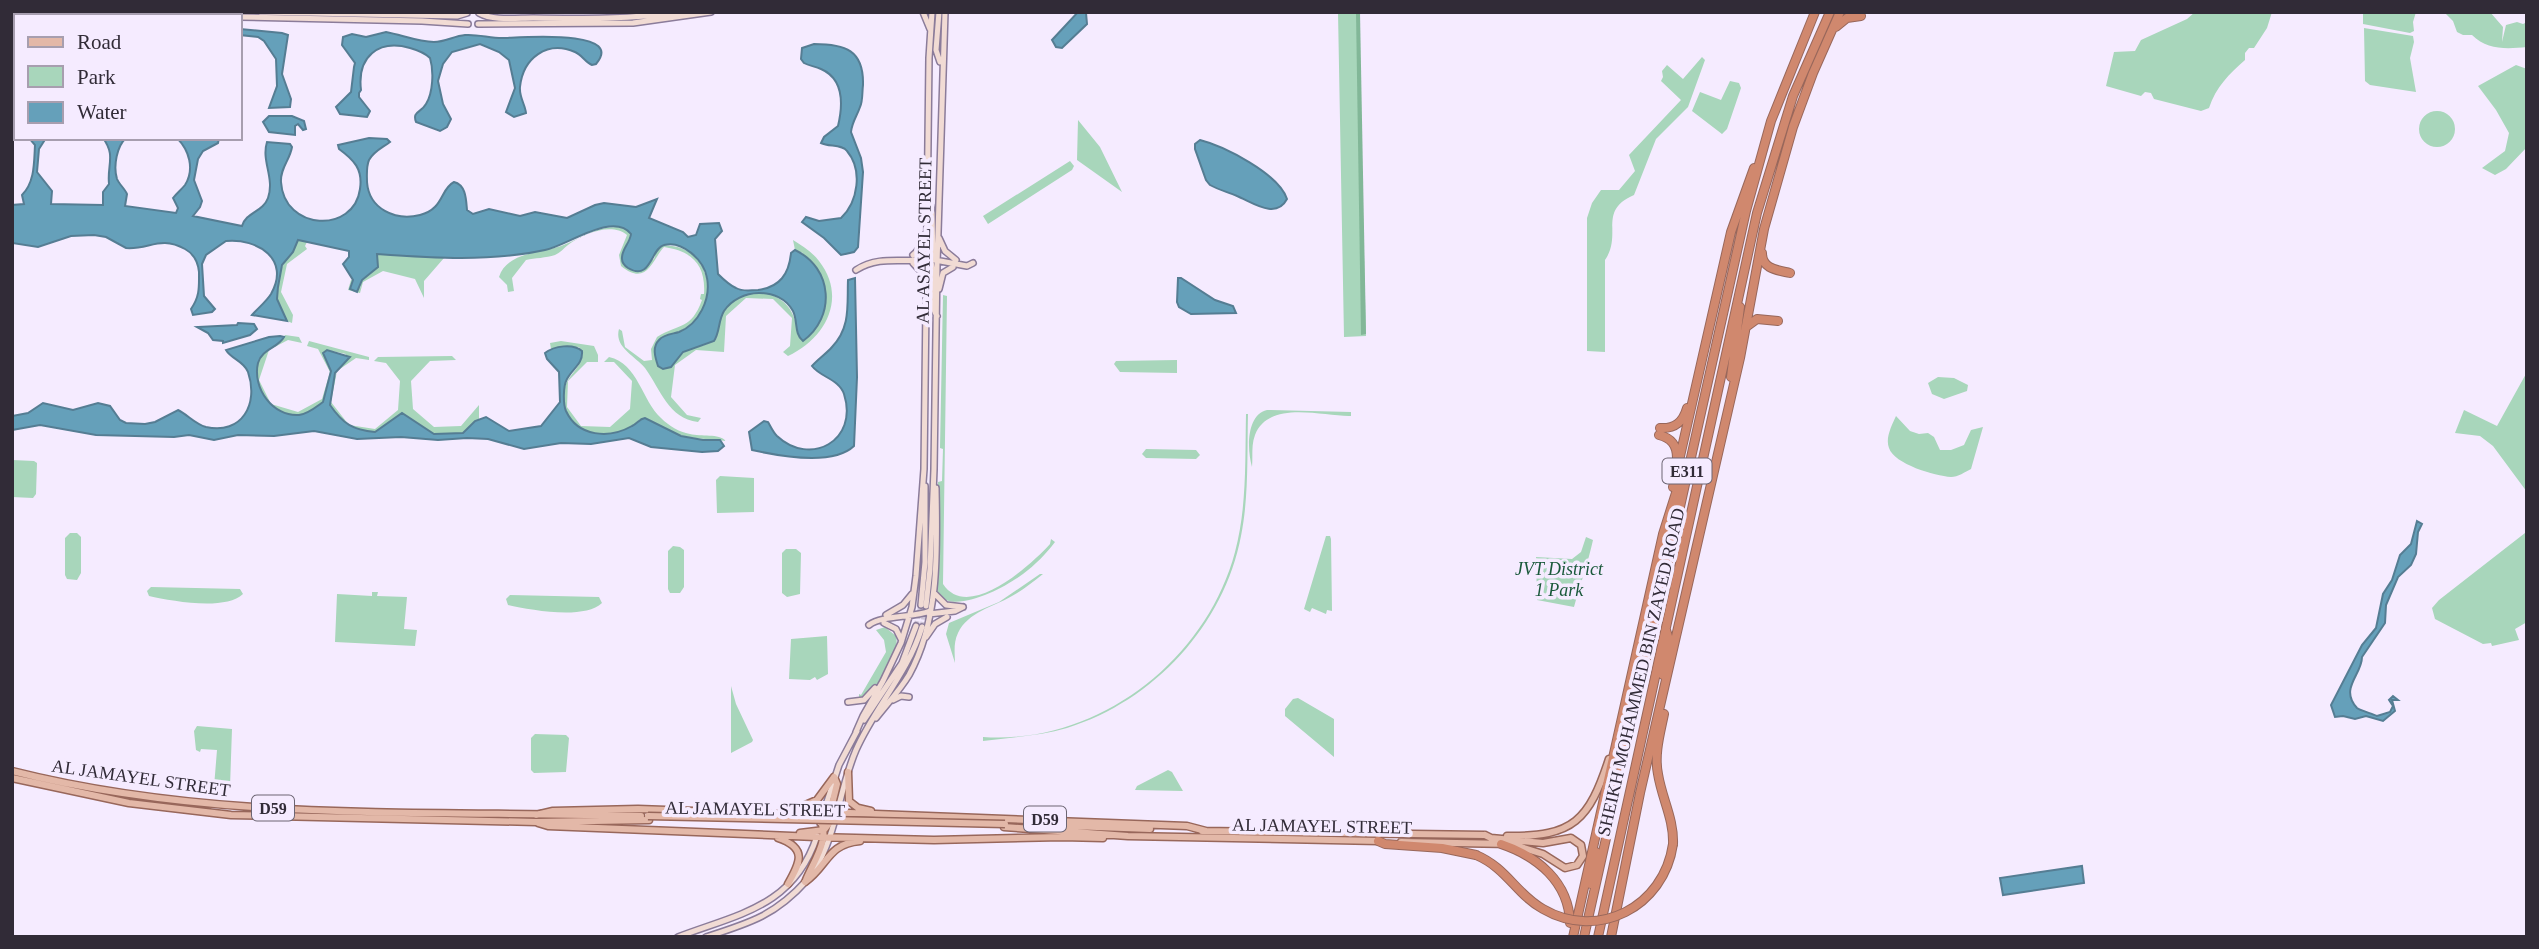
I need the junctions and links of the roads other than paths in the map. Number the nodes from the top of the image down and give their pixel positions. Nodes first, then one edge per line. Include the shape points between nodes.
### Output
1 (260, 12) edge
2 (478, 12) edge
3 (681, 12) edge
4 (711, 12) edge
5 (923, 12) edge
6 (932, 12) edge
7 (939, 12) edge
8 (945, 12) edge
9 (1815, 12) edge
10 (1830, 12) edge
11 (1840, 12) edge
12 (467, 13) edge
13 (1861, 16) dead end
14 (242, 17) edge
15 (623, 21) junction
16 (468, 24) junction
17 (478, 24) junction
18 (930, 32) junction
19 (1827, 41) junction
20 (942, 65) junction
21 (1760, 156) junction
22 (927, 195) junction
23 (1764, 229) junction
24 (927, 232) junction
25 (938, 235) junction
26 (913, 255) dead end
27 (932, 260) junction
28 (956, 260) dead end
29 (913, 263) dead end
30 (973, 263) dead end
31 (953, 267) dead end
32 (856, 270) dead end
33 (1790, 273) dead end
34 (926, 280) junction
35 (937, 291) junction
36 (1738, 299) junction
37 (937, 316) junction
38 (1778, 321) dead end
39 (1746, 327) junction
40 (1704, 352) junction
41 (1729, 408) junction
42 (1691, 455) junction
43 (924, 469) junction
44 (934, 469) junction
45 (1673, 488) junction
46 (1663, 534) junction
47 (1696, 550) junction
48 (915, 589) junction
49 (933, 592) junction
50 (926, 609) junction
51 (886, 615) dead end
52 (947, 617) dead end
53 (909, 618) junction
54 (884, 623) dead end
55 (869, 625) dead end
56 (1665, 627) junction
57 (901, 643) junction
58 (921, 646) junction
59 (887, 672) junction
60 (909, 697) dead end
61 (848, 702) dead end
62 (888, 703) junction
63 (1655, 727) junction
64 (856, 732) junction
65 (864, 735) junction
66 (1617, 746) junction
67 (12, 771) edge
68 (848, 772) junction
69 (834, 777) junction
70 (12, 778) edge
71 (1603, 808) junction
72 (779, 814) junction
73 (883, 815) junction
74 (536, 818) junction
75 (826, 825) junction
76 (1004, 825) junction
77 (1206, 831) junction
78 (770, 835) junction
79 (1485, 835) junction
80 (1128, 836) junction
81 (876, 838) junction
82 (1378, 841) junction
83 (1501, 844) junction
84 (805, 882) junction
85 (788, 884) junction
86 (1588, 916) junction
87 (678, 937) edge
88 (706, 937) edge
89 (1571, 937) edge
90 (1584, 937) edge
91 (1598, 937) edge
92 (1611, 937) edge

1 - 12 main road
2 - 15 main road via 495,17
2 - 17 main road
3 - 15 main road
4 - 15 main road
5 - 18 main road
6 - 18 main road, AL ASAYEL STREET
7 - 20 main road via 936,50
8 - 20 main road, AL ASAYEL STREET
9 - 21 highway, SHEIKH MOHAMMED BIN ZAYED ROAD / E311
10 - 36 highway, SHEIKH MOHAMMED BIN ZAYED ROAD / E311 via 1780,135
11 - 19 highway
12 - 16 main road
13 - 19 highway via 1842,21
14 - 16 main road
15 - 17 main road
16 - 17 main road
18 - 22 main road, AL ASAYEL STREET
19 - 23 highway via 1793,127
20 - 25 main road, AL ASAYEL STREET
21 - 40 highway via 1738,208
21 - 42 highway, SHEIKH MOHAMMED BIN ZAYED ROAD / E311
22 - 24 main road, AL ASAYEL STREET
22 - 27 main road via 932,213
23 - 33 highway via 1762,260
23 - 39 highway
24 - 26 main road
24 - 27 main road, AL ASAYEL STREET
25 - 27 main road, AL ASAYEL STREET
25 - 28 main road via 945,251
27 - 30 main road
27 - 32 main road via 881,261
27 - 34 main road, AL ASAYEL STREET
27 - 35 main road, AL ASAYEL STREET
27 - 37 main road via 932,305
29 - 34 main road
31 - 35 main road via 943,273
34 - 43 main road, AL ASAYEL STREET
35 - 37 main road, AL ASAYEL STREET
36 - 41 highway
36 - 56 highway, SHEIKH MOHAMMED BIN ZAYED ROAD / E311
37 - 44 main road, AL ASAYEL STREET
38 - 39 highway via 1757,319
39 - 41 highway
40 - 45 highway
40 - 45 highway via 1684,418 1660,431 1676,448
41 - 47 highway
42 - 46 highway
42 - 86 highway, SHEIKH MOHAMMED BIN ZAYED ROAD / E311
43 - 48 main road, AL ASAYEL STREET
43 - 50 main road, AL ASAYEL STREET
44 - 49 main road, AL ASAYEL STREET
44 - 50 main road, AL ASAYEL STREET
45 - 46 highway
46 - 66 highway
47 - 63 highway
47 - 82 highway, bridge via 1656,757 1671,814 1673,845 1664,875 1647,898 1617,917 1589,922 1566,919 1527,898 1499,868 1476,855
48 - 51 main road via 903,606
48 - 53 main road, AL ASAYEL STREET
49 - 50 main road, AL ASAYEL STREET
49 - 50 main road via 943,604 963,607 955,611
50 - 53 main road
50 - 58 main road, AL ASAYEL STREET
52 - 58 main road via 931,628
53 - 55 main road via 877,620
53 - 57 main road, AL ASAYEL STREET
54 - 57 main road via 896,629
56 - 63 highway via 1669,640
56 - 91 highway, SHEIKH MOHAMMED BIN ZAYED ROAD / E311
57 - 59 main road, AL ASAYEL STREET
58 - 62 main road, AL ASAYEL STREET via 907,678
59 - 61 main road via 867,698
59 - 64 main road, AL ASAYEL STREET
60 - 62 main road
62 - 65 main road, AL ASAYEL STREET
63 - 92 highway
64 - 65 main road, AL ASAYEL STREET via 897,671 919,626 905,667
64 - 69 main road, AL ASAYEL STREET
65 - 68 main road, AL ASAYEL STREET
66 - 71 highway
66 - 79 main road via 1594,801 1571,824 1541,834
67 - 74 main road, AL JAMAYEL STREET / D59 via 123,793 216,804
68 - 73 main road via 847,794 852,804
68 - 75 main road, AL ASAYEL STREET
69 - 72 main road via 811,804
69 - 75 main road via 837,784
70 - 74 main road, AL JAMAYEL STREET / D59 via 129,803 231,815
71 - 86 highway
71 - 89 highway
72 - 74 main road, D59 via 638,809 553,811
72 - 75 main road, D59 via 808,812
73 - 75 main road
73 - 77 main road, D59 via 1068,820
74 - 76 main road, AL JAMAYEL STREET / D59, bridge
74 - 78 main road, D59 via 548,826
75 - 78 main road
75 - 81 main road, D59
75 - 84 main road
75 - 85 main road, AL ASAYEL STREET
76 - 77 main road, AL JAMAYEL STREET / D59
76 - 80 main road, AL JAMAYEL STREET / D59
77 - 79 main road, AL JAMAYEL STREET / D59
78 - 85 main road via 789,841 798,850 799,864
79 - 83 main road, AL JAMAYEL STREET via 1543,843 1572,838 1581,845 1583,856 1577,865 1565,868 1543,854
80 - 81 main road, D59
80 - 82 main road, AL JAMAYEL STREET / D59
81 - 84 main road via 837,848
82 - 83 main road, AL JAMAYEL STREET
83 - 89 highway via 1530,856 1555,879 1568,909
84 - 88 main road via 765,916
85 - 87 main road, AL ASAYEL STREET via 746,914
86 - 90 highway, SHEIKH MOHAMMED BIN ZAYED ROAD / E311

